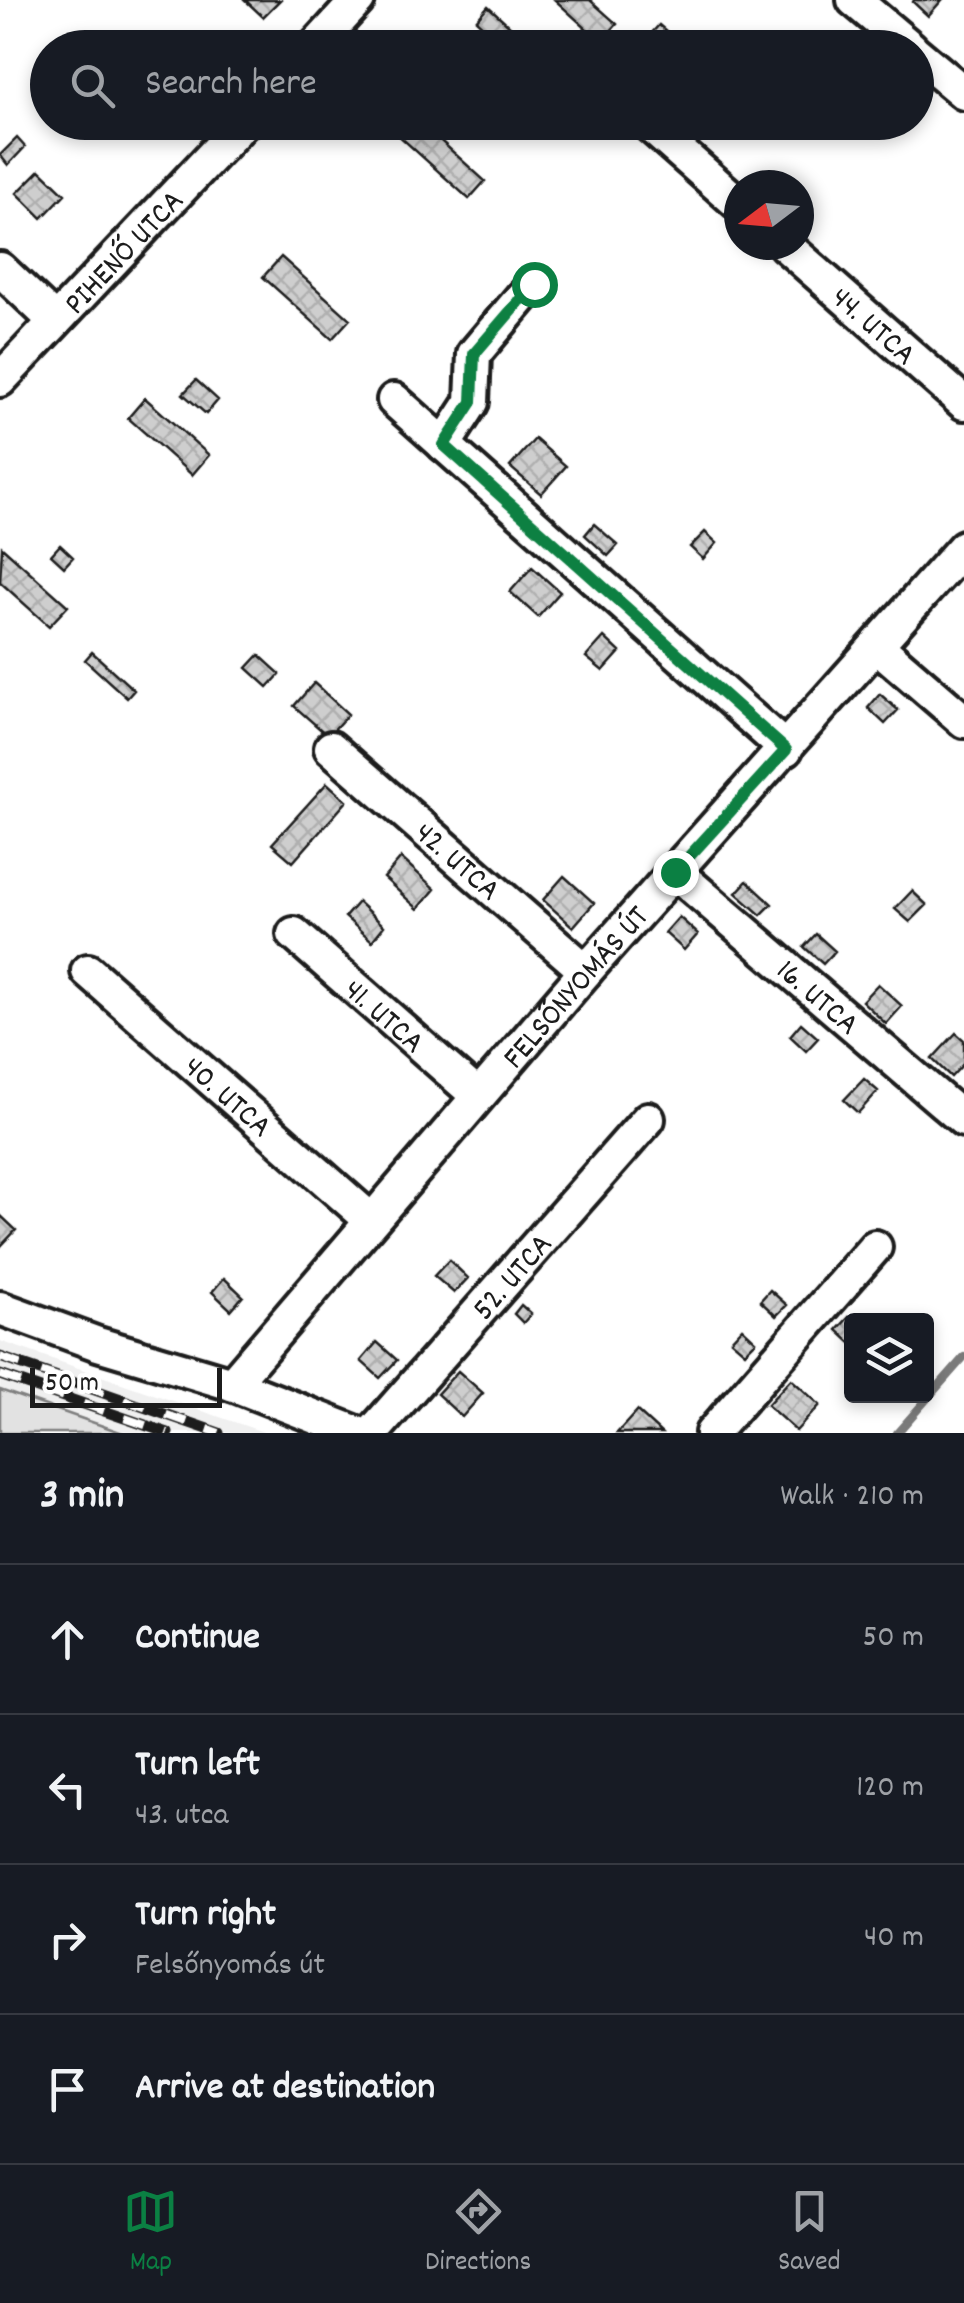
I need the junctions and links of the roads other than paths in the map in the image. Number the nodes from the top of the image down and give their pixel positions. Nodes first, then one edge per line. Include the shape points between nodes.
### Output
1 (358, 0) edge
2 (854, 0) edge
3 (330, 30) edge
4 (889, 30) edge
5 (934, 67) edge
6 (964, 93) edge
7 (227, 140) edge
8 (666, 140) edge
9 (724, 191) edge
10 (802, 260) edge
11 (0, 269) edge
12 (534, 284) dead end
13 (55, 322) junction
14 (0, 380) edge
15 (394, 400) dead end
16 (964, 403) edge
17 (444, 445) junction
18 (964, 546) edge
19 (877, 646) junction
20 (964, 720) edge
21 (332, 748) dead end
22 (786, 750) junction
23 (675, 872) junction
24 (294, 934) dead end
25 (88, 971) dead end
26 (586, 971) junction
27 (478, 1096) junction
28 (648, 1119) dead end
29 (964, 1120) edge
30 (371, 1220) junction
31 (875, 1247) dead end
32 (0, 1308) edge
33 (232, 1384) junction
34 (357, 1433) edge
35 (372, 1433) edge
36 (712, 1433) edge

1 - 3 street
2 - 4 street
5 - 6 street
7 - 13 street, PIHENŐ UTCA
8 - 9 street
10 - 16 street, 44. UTCA
11 - 13 street
12 - 17 street via 474,354 472,402
13 - 14 street, PIHENŐ UTCA
15 - 17 street
17 - 22 street
18 - 19 street, FELSŐNYOMÁS ÚT
19 - 20 street
19 - 22 street, FELSŐNYOMÁS ÚT
21 - 26 street, 42. UTCA
22 - 23 street, FELSŐNYOMÁS ÚT
23 - 26 street, FELSŐNYOMÁS ÚT
23 - 29 street, 16. UTCA
24 - 27 street, 41. UTCA
25 - 30 street, 40. UTCA
26 - 27 street, FELSŐNYOMÁS ÚT
27 - 30 street, FELSŐNYOMÁS ÚT
28 - 35 street, 52. UTCA
30 - 33 street, FELSŐNYOMÁS ÚT
31 - 36 street
32 - 33 street
33 - 34 street

